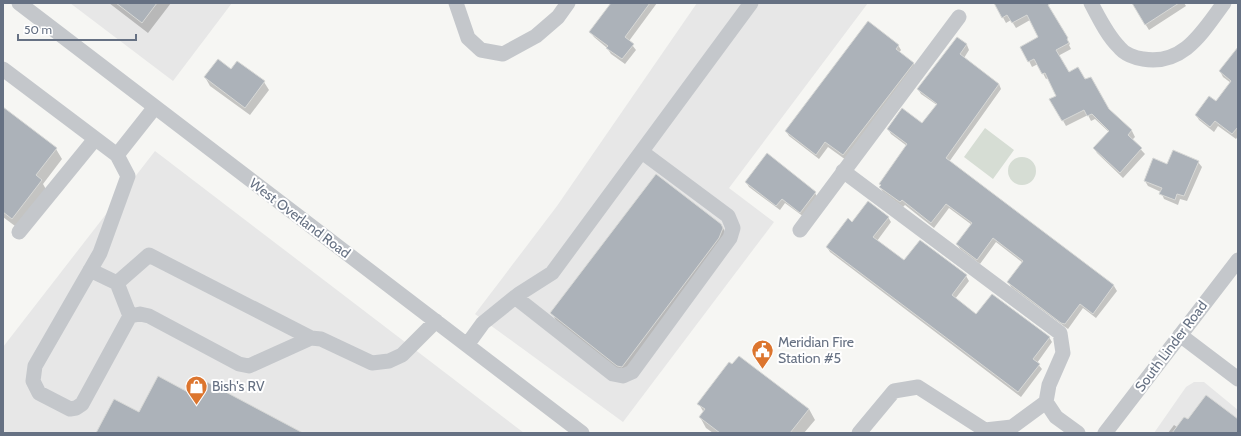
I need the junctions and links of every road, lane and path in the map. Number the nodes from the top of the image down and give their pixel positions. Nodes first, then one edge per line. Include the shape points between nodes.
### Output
1 (19, 3) edge
2 (456, 3) edge
3 (568, 3) edge
4 (751, 3) edge
5 (1091, 3) edge
6 (1224, 3) edge
7 (959, 17) dead end
8 (3, 69) edge
9 (155, 107) junction
10 (95, 139) junction
11 (642, 152) junction
12 (117, 155) junction
13 (843, 171) junction
14 (800, 230) dead end
15 (19, 232) dead end
16 (1238, 260) edge
17 (90, 270) junction
18 (117, 283) junction
19 (515, 298) junction
20 (130, 316) junction
21 (436, 321) junction
22 (1180, 335) junction
23 (311, 338) junction
24 (467, 345) junction
25 (1238, 379) edge
26 (1046, 402) junction
27 (582, 433) edge
28 (859, 433) edge
29 (1078, 433) edge
30 (1105, 433) edge

1 - 9 street, West Overland Road
2 - 3 street via 468,38 481,50 503,54 536,36 558,17
4 - 11 street
5 - 6 street via 1109,36 1120,49 1137,58 1155,61 1177,56 1194,42
7 - 13 street
8 - 10 street
9 - 12 street
9 - 21 street, West Overland Road
10 - 12 street
10 - 15 street
11 - 19 street via 552,273
11 - 19 street via 728,216 733,228 730,238 632,372 623,376 613,374
12 - 17 street via 128,176 100,253
13 - 14 street
13 - 26 street via 1060,333 1063,353 1048,385
16 - 22 street, South Linder Road
17 - 18 street
17 - 20 street via 36,366 33,381 39,393 70,409 82,404
18 - 20 street
18 - 23 street via 149,255
19 - 24 street via 483,323
20 - 23 street via 149,316 239,364 249,366
21 - 23 street via 402,355 389,361 372,363 321,339
21 - 24 street, West Overland Road
22 - 25 street
22 - 30 street, South Linder Road
24 - 27 street, West Overland Road
26 - 28 street via 1012,427 985,430 918,387 894,391
26 - 29 street via 1056,417

